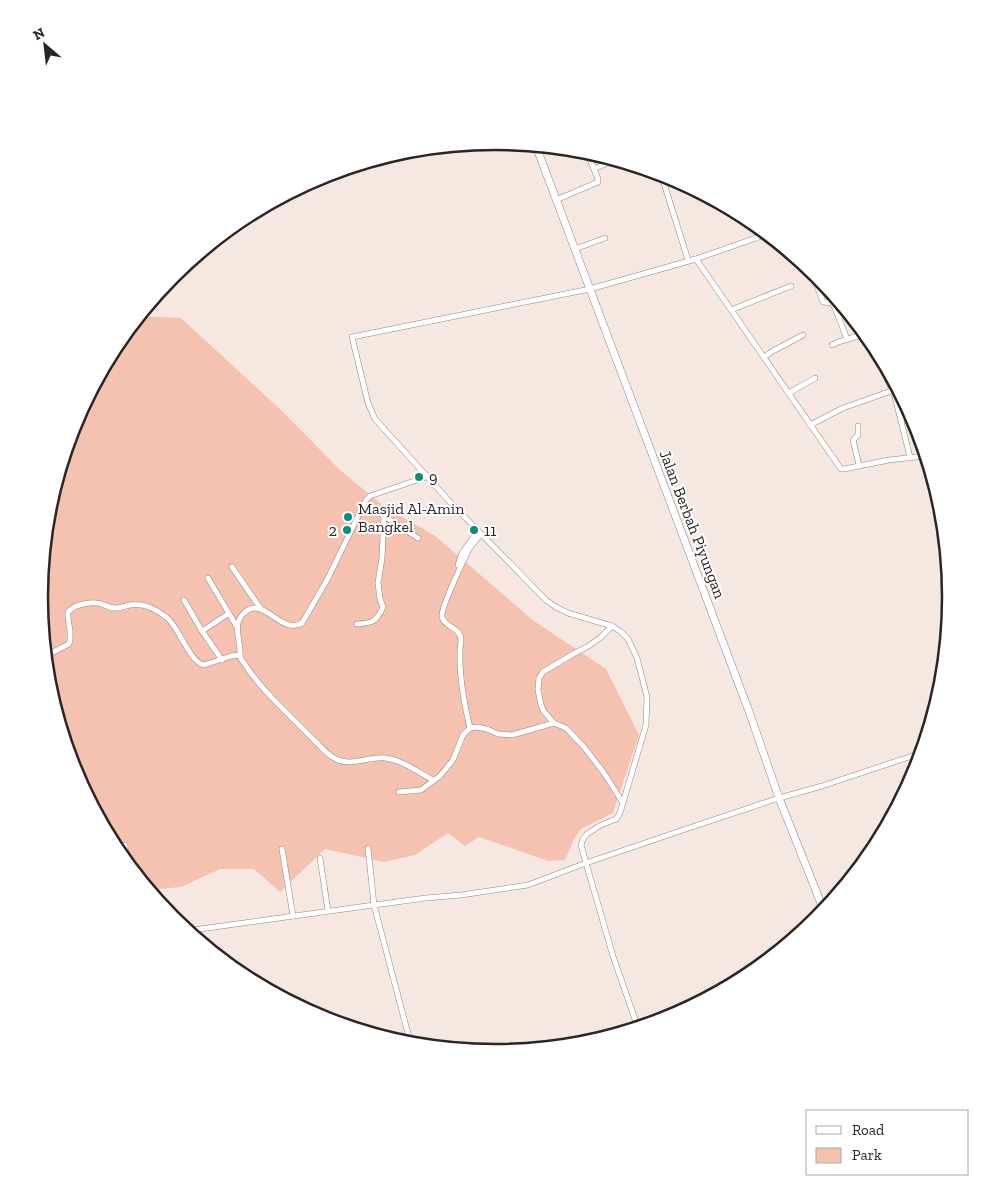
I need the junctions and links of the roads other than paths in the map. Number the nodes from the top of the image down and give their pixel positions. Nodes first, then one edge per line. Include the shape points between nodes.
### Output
1 (538, 152) edge
2 (591, 161) edge
3 (604, 164) edge
4 (594, 169) junction
5 (664, 184) edge
6 (556, 200) junction
7 (758, 237) edge
8 (605, 238) dead end
9 (575, 249) junction
10 (696, 259) junction
11 (688, 260) junction
12 (791, 286) dead end
13 (590, 289) junction
14 (818, 289) edge
15 (831, 303) edge
16 (835, 308) edge
17 (731, 310) junction
18 (803, 335) dead end
19 (857, 336) edge
20 (846, 339) junction
21 (832, 345) dead end
22 (764, 358) junction
23 (815, 378) dead end
24 (891, 391) edge
25 (789, 394) junction
26 (899, 408) edge
27 (901, 420) joint
28 (810, 425) junction
29 (858, 426) dead end
30 (919, 456) edge
31 (910, 457) junction
32 (859, 465) junction
33 (426, 476) junction
34 (376, 510) dead end
35 (384, 516) junction
36 (479, 532) junction
37 (418, 538) dead end
38 (458, 565) dead end
39 (232, 567) dead end
40 (208, 578) dead end
41 (184, 600) dead end
42 (261, 609) junction
43 (228, 614) junction
44 (357, 624) dead end
45 (612, 626) junction
46 (237, 627) junction
47 (202, 631) junction
48 (51, 653) edge
49 (240, 655) junction
50 (222, 660) junction
51 (554, 723) junction
52 (470, 728) junction
53 (912, 756) edge
54 (433, 780) junction
55 (399, 792) dead end
56 (779, 798) junction
57 (622, 804) junction
58 (125, 845) dead end
59 (368, 848) dead end
60 (125, 849) edge
61 (282, 849) dead end
62 (320, 858) dead end
63 (586, 863) junction
64 (821, 903) edge
65 (374, 905) junction
66 (328, 911) junction
67 (293, 916) junction
68 (195, 930) edge
69 (636, 1022) edge
70 (409, 1036) edge

1 - 6 street, Jalan Berbah Piyungan
2 - 4 street
3 - 4 street
4 - 6 street via 598,182
5 - 11 street
6 - 9 street, Jalan Berbah Piyungan
7 - 10 street
8 - 9 street
9 - 13 street, Jalan Berbah Piyungan
10 - 11 street
10 - 17 street
11 - 13 street
12 - 17 street
13 - 33 street via 352,337 371,412
13 - 56 street, Jalan Berbah Piyungan
14 - 15 street via 823,302
16 - 20 street
17 - 22 street
18 - 22 street
19 - 20 street
20 - 21 street
22 - 25 street
23 - 25 street
24 - 28 street via 842,408
25 - 28 street
26 - 27 street
27 - 31 street
28 - 32 street via 841,469
29 - 32 street via 858,435 853,440
30 - 31 street
31 - 32 street
33 - 36 street
33 - 42 street via 366,500 302,623 289,626
34 - 35 street
35 - 37 street
35 - 44 street via 378,583 383,607 374,621
36 - 38 street via 462,554
36 - 45 street via 547,601 568,613
36 - 52 street via 442,617 460,634 461,675
39 - 42 street
40 - 43 street
41 - 47 street
42 - 46 street via 247,610
43 - 46 street
43 - 47 street
45 - 51 street via 594,643 549,668 539,678 541,705
45 - 57 street via 628,639 647,697 646,725
46 - 49 street
47 - 50 street
48 - 50 street via 69,644 67,617 72,608 97,603 114,608 136,604 167,617 198,663 204,665
49 - 50 street
49 - 54 street via 262,688 334,758 348,762 387,758 402,762
51 - 52 street via 512,735
51 - 57 street via 566,728 584,747
52 - 54 street via 463,735 453,760
53 - 56 street
54 - 55 street via 421,790
56 - 63 street
56 - 64 street, Jalan Berbah Piyungan
57 - 63 street via 616,819 586,834 581,845
58 - 60 street
59 - 65 street
61 - 67 street
62 - 66 street
63 - 65 street via 528,885
63 - 69 street
65 - 66 street
65 - 70 street
66 - 67 street
67 - 68 street

